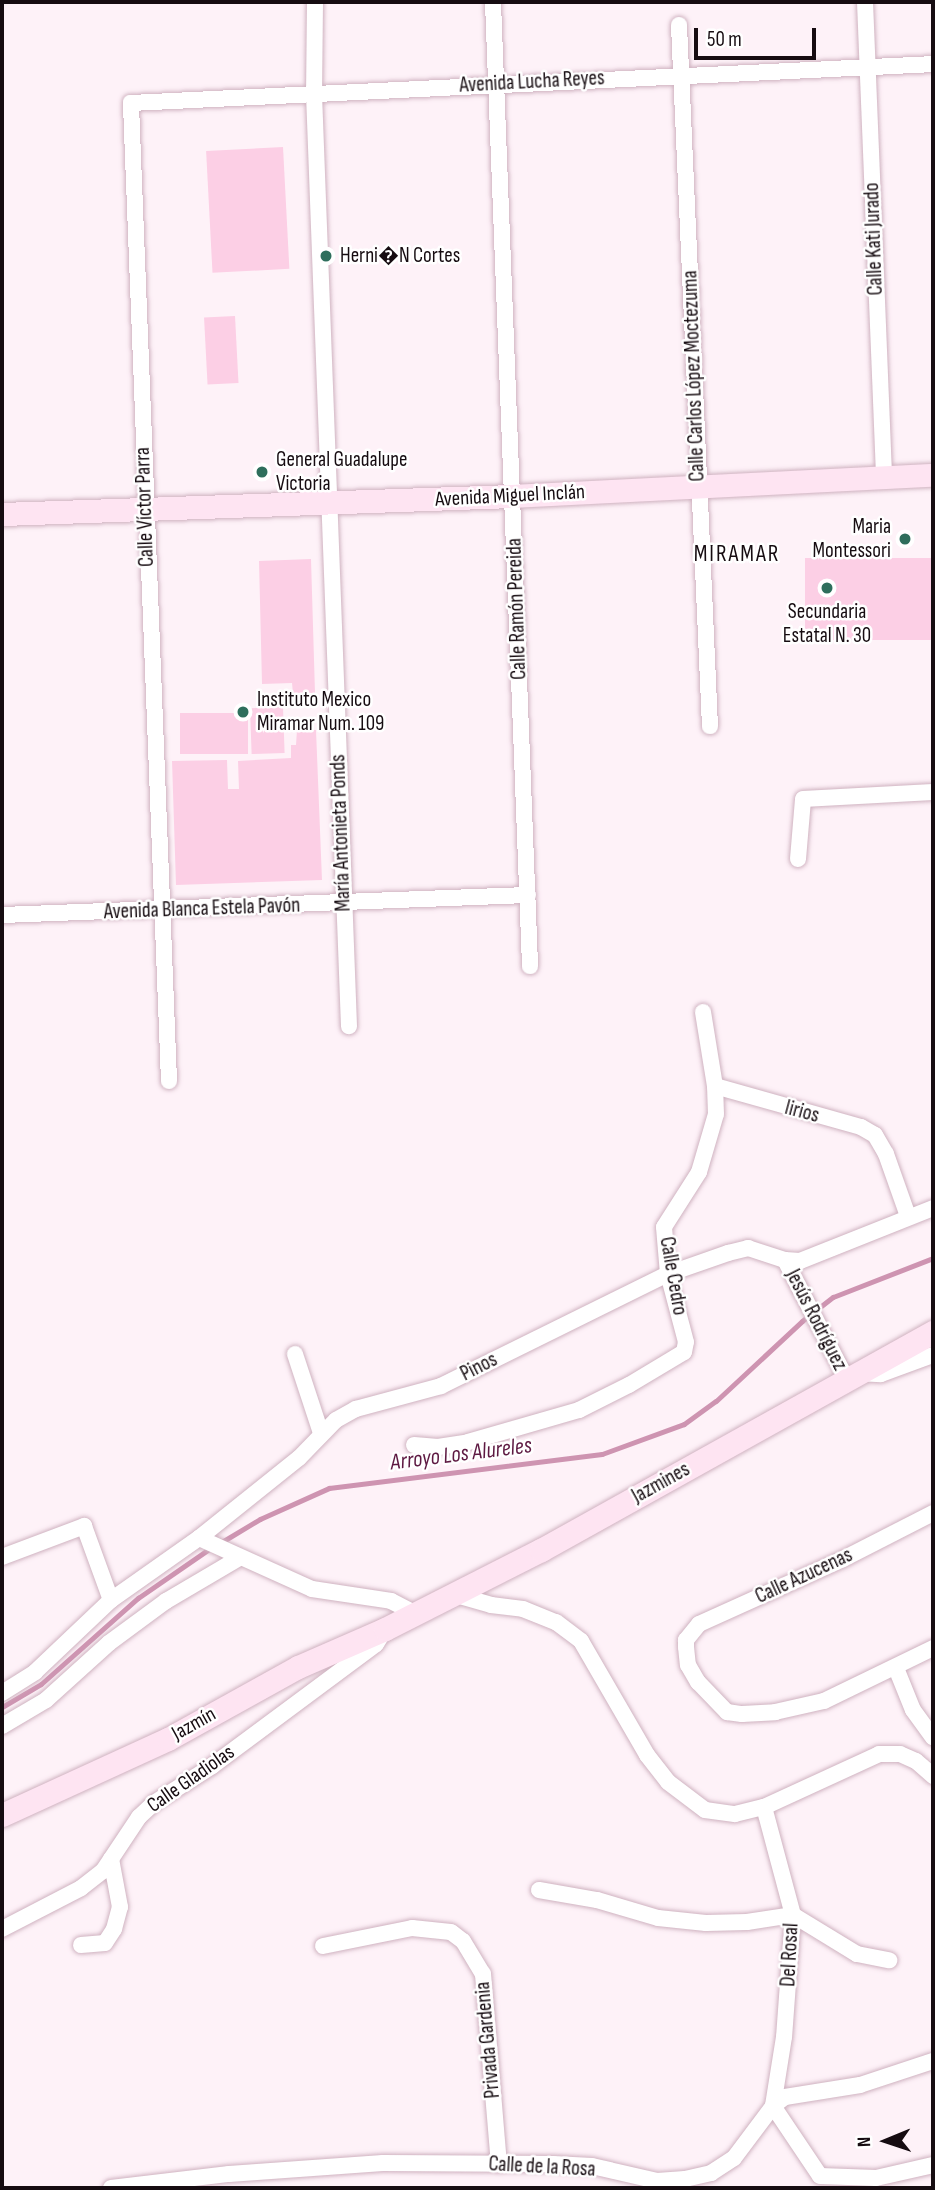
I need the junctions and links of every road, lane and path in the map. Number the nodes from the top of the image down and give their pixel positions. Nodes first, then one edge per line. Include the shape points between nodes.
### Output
1 (315, 2) edge
2 (493, 2) edge
3 (865, 2) edge
4 (679, 25) dead end
5 (933, 64) edge
6 (868, 67) junction
7 (682, 75) junction
8 (498, 84) junction
9 (314, 94) junction
10 (131, 103) joint
11 (933, 474) edge
12 (884, 477) junction
13 (699, 486) junction
14 (513, 496) junction
15 (330, 503) junction
16 (145, 510) junction
17 (2, 514) edge
18 (710, 726) dead end
19 (933, 792) edge
20 (798, 859) dead end
21 (528, 895) junction
22 (344, 903) junction
23 (162, 911) junction
24 (2, 915) edge
25 (530, 966) dead end
26 (703, 1012) dead end
27 (349, 1026) dead end
28 (169, 1081) dead end
29 (715, 1086) junction
30 (933, 1208) edge
31 (908, 1216) junction
32 (785, 1261) junction
33 (668, 1274) junction
34 (933, 1332) edge
35 (295, 1354) dead end
36 (933, 1355) edge
37 (853, 1377) junction
38 (320, 1433) junction
39 (414, 1445) dead end
40 (933, 1513) edge
41 (202, 1539) junction
42 (2, 1558) edge
43 (239, 1558) junction
44 (453, 1594) junction
45 (111, 1600) junction
46 (415, 1613) junction
47 (385, 1629) junction
48 (933, 1648) edge
49 (896, 1668) junction
50 (2, 1693) edge
51 (2, 1726) edge
52 (933, 1738) edge
53 (933, 1776) edge
54 (764, 1807) junction
55 (2, 1815) edge
56 (111, 1859) junction
57 (539, 1891) dead end
58 (793, 1915) junction
59 (2, 1929) edge
60 (81, 1945) dead end
61 (323, 1946) dead end
62 (889, 1960) dead end
63 (933, 2061) edge
64 (773, 2106) junction
65 (499, 2164) junction
66 (933, 2165) edge
67 (111, 2188) edge

1 - 9 street, María Antonieta Ponds
2 - 8 street, Calle Ramón Pereida
3 - 6 street, Calle Kati Jurado
4 - 7 street, Calle Carlos López Moctezuma
5 - 6 street, Avenida Lucha Reyes
6 - 7 street, Avenida Lucha Reyes
6 - 12 street, Calle Kati Jurado
7 - 8 street, Avenida Lucha Reyes
7 - 13 street, Calle Carlos López Moctezuma
8 - 9 street, Avenida Lucha Reyes
8 - 14 street, Calle Ramón Pereida
9 - 10 street, Avenida Lucha Reyes
9 - 15 street, María Antonieta Ponds
10 - 16 street, Calle Víctor Parra
11 - 12 main road, Avenida Miguel Inclán
12 - 13 main road, Avenida Miguel Inclán
13 - 14 main road, Avenida Miguel Inclán
13 - 18 street, Calle Carlos López Moctezuma
14 - 15 main road, Avenida Miguel Inclán
14 - 21 street, Calle Ramón Pereida
15 - 16 main road, Avenida Miguel Inclán
15 - 22 street, María Antonieta Ponds
16 - 17 main road, Avenida Miguel Inclán
16 - 23 street, Calle Víctor Parra
19 - 20 street via 803,799
21 - 22 street, Avenida Blanca Estela Pavón
21 - 25 street, Calle Ramón Pereida
22 - 23 street, Avenida Blanca Estela Pavón
22 - 27 street, María Antonieta Ponds
23 - 24 street, Avenida Blanca Estela Pavón
23 - 28 street, Calle Víctor Parra
26 - 29 street
29 - 31 street, lirios via 861,1127 875,1135
29 - 33 street, Calle Cedro via 716,1114 699,1172 664,1227
30 - 31 street
31 - 32 street via 822,1254
32 - 33 street, Pinos via 748,1248
32 - 37 street, Jesús Rodríguez via 817,1323
33 - 38 street, Pinos via 440,1386 356,1409
33 - 39 street, Calle Cedro via 684,1352 579,1410 468,1443
34 - 37 main road, Jazmines
35 - 38 street
36 - 37 street via 881,1374
37 - 44 main road, Jazmines
38 - 41 street, Pinos via 299,1458
40 - 49 street, Calle Azucenas via 699,1624 686,1640 688,1665 727,1712 775,1712 824,1701
41 - 43 street
41 - 45 street, Pinos
42 - 45 street via 84,1526
43 - 46 street via 312,1589 391,1601
43 - 51 street via 166,1601 109,1643 46,1700
44 - 46 main road, Jazmines
44 - 54 street via 523,1609 556,1622 581,1641 647,1755 687,1799 705,1810 735,1814
45 - 50 street, Pinos via 35,1672
46 - 47 main road, Jazmines
47 - 55 main road, Jazmín via 298,1667 168,1739
47 - 56 street, Calle Gladiolas via 376,1644 212,1766 154,1803 139,1816
48 - 49 street
49 - 52 street via 913,1710
53 - 54 street via 900,1754 879,1754
54 - 58 street, Del Rosal
56 - 59 street, Calle Gladiolas via 81,1888
56 - 60 street via 120,1906 114,1929 105,1943
57 - 58 street via 597,1899 670,1919 747,1922
58 - 62 street via 857,1954
58 - 64 street, Del Rosal via 785,2036
61 - 65 street, Privada Gardenia via 412,1928 452,1932 463,1941 483,1974
63 - 64 street via 860,2084 785,2097
64 - 65 street, Calle de la Rosa via 734,2158 711,2173 685,2179 657,2181 592,2166
64 - 66 street via 820,2176 876,2178
65 - 67 street, Calle de la Rosa via 383,2163

